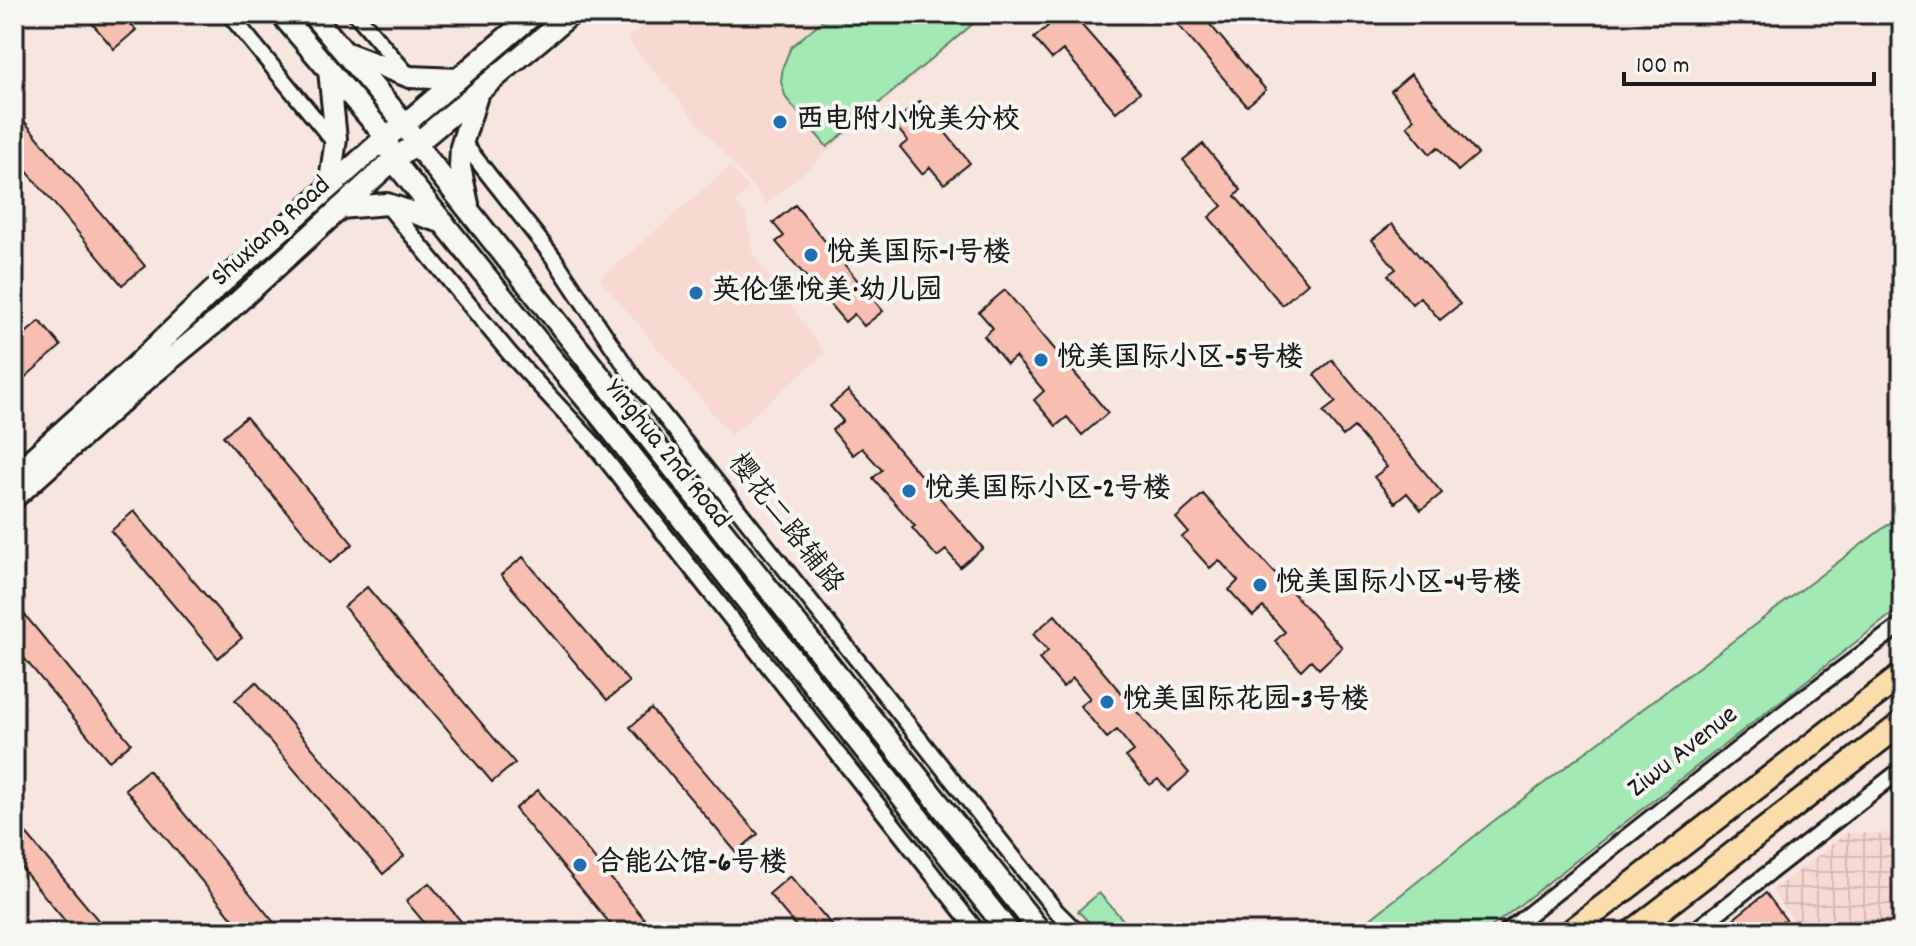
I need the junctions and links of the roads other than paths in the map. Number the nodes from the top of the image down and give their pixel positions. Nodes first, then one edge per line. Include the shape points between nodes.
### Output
1 (229, 14) edge
2 (281, 14) edge
3 (312, 14) edge
4 (356, 14) edge
5 (534, 14) edge
6 (571, 14) edge
7 (345, 53) junction
8 (329, 70) junction
9 (410, 77) junction
10 (458, 79) junction
11 (479, 91) junction
12 (405, 124) junction
13 (386, 137) junction
14 (462, 141) junction
15 (336, 143) junction
16 (416, 144) junction
17 (393, 160) junction
18 (329, 188) junction
19 (387, 204) junction
20 (340, 208) junction
21 (470, 212) junction
22 (444, 223) junction
23 (14, 475) edge
24 (14, 498) edge
25 (1902, 624) edge
26 (1902, 675) edge
27 (1902, 723) edge
28 (1902, 769) edge
29 (978, 932) edge
30 (1009, 932) edge
31 (1041, 932) edge
32 (1077, 932) edge
33 (1506, 932) edge
34 (1570, 932) edge
35 (1632, 932) edge
36 (1693, 932) edge

1 - 15 street
2 - 8 main road, Yinghua 2nd Road
3 - 7 main road, Yinghua 2nd Road
4 - 9 street
5 - 10 main road, Shuxiang Road
6 - 11 main road, Shuxiang Road
7 - 9 main road
7 - 12 main road, Yinghua 2nd Road
8 - 13 main road, Yinghua 2nd Road
8 - 15 main road
9 - 10 main road
10 - 12 main road, Shuxiang Road
11 - 14 main road
11 - 16 main road, Shuxiang Road
12 - 13 main road, Shuxiang Road
12 - 16 main road, Yinghua 2nd Road
13 - 17 main road, Yinghua 2nd Road
13 - 18 main road, Shuxiang Road
14 - 21 main road via 460,167
14 - 32 street, 樱花二路辅路 via 553,257 633,377
15 - 18 main road
16 - 17 main road, Shuxiang Road
16 - 21 main road, Yinghua 2nd Road
17 - 20 main road, Shuxiang Road
17 - 22 main road, Yinghua 2nd Road
18 - 23 main road, Shuxiang Road
19 - 20 main road
19 - 22 main road
19 - 29 street via 510,354 592,442
20 - 24 main road, Shuxiang Road
21 - 31 main road, Yinghua 2nd Road
22 - 30 main road, Yinghua 2nd Road
25 - 33 street, Ziwu Avenue
26 - 34 main road
27 - 35 main road
28 - 36 street

